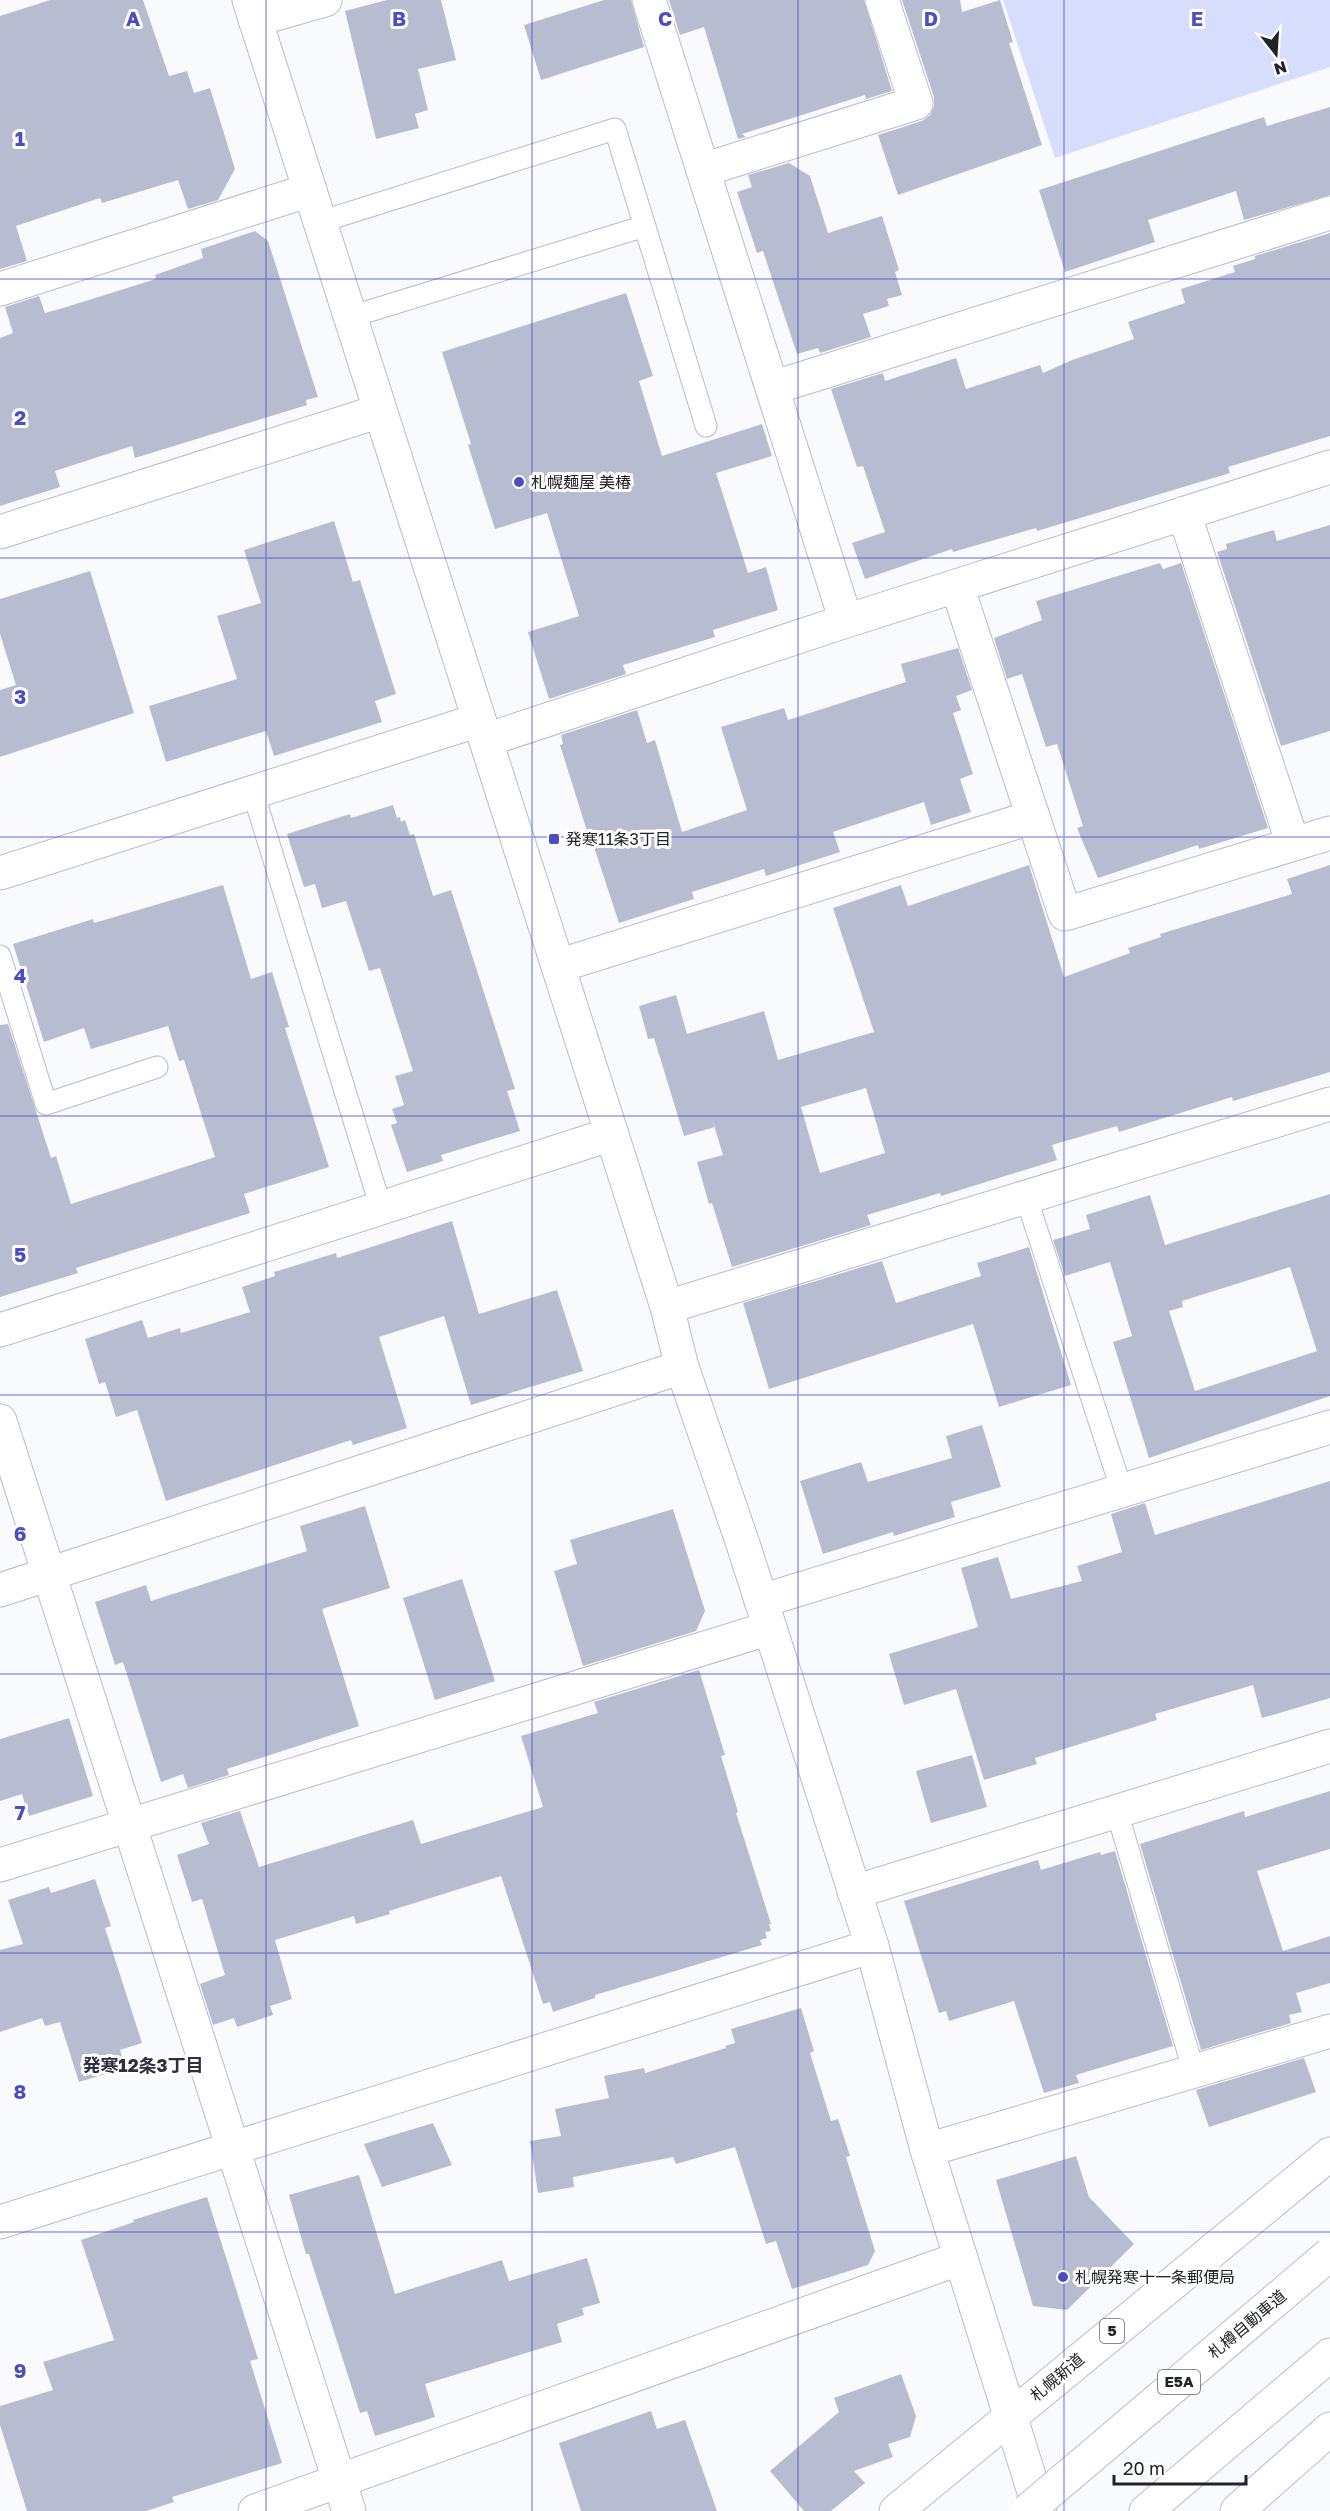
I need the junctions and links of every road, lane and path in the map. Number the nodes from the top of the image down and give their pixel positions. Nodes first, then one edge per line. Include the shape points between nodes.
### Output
1 (325, 0) edge
2 (649, 0) edge
3 (882, 0) edge
4 (252, 10) edge
5 (703, 170) junction
6 (310, 190) junction
7 (1330, 213) edge
8 (320, 222) junction
9 (645, 226) junction
10 (0, 289) edge
11 (350, 317) junction
12 (772, 388) junction
13 (380, 411) junction
14 (706, 426) dead end
15 (1330, 467) edge
16 (1184, 513) junction
17 (0, 532) edge
18 (957, 586) junction
19 (846, 621) junction
20 (482, 730) junction
21 (253, 792) junction
22 (1033, 816) junction
23 (1330, 833) edge
24 (1293, 844) junction
25 (0, 873) edge
26 (0, 956) edge
27 (558, 966) junction
28 (157, 1067) dead end
29 (1330, 1104) edge
30 (612, 1134) junction
31 (1026, 1197) junction
32 (381, 1208) junction
33 (667, 1307) junction
34 (0, 1330) edge
35 (682, 1367) junction
36 (0, 1421) edge
37 (1330, 1427) edge
38 (1122, 1491) junction
39 (50, 1575) junction
40 (0, 1590) edge
41 (766, 1614) junction
42 (1330, 1746) edge
43 (1117, 1812) junction
44 (128, 1825) junction
45 (0, 1865) edge
46 (854, 1892) junction
47 (872, 1946) junction
48 (1330, 2031) edge
49 (1194, 2072) junction
50 (234, 2148) junction
51 (927, 2150) junction
52 (1330, 2154) edge
53 (0, 2222) edge
54 (1330, 2254) edge
55 (961, 2258) junction
56 (1330, 2355) edge
57 (1011, 2416) junction
58 (1330, 2429) edge
59 (344, 2496) edge
60 (255, 2511) edge
61 (896, 2511) edge
62 (1027, 2511) edge
63 (1040, 2511) edge
64 (1146, 2511) edge
65 (1237, 2511) edge

1 - 4 main road
2 - 5 main road
3 - 5 main road via 916,103
4 - 6 main road
5 - 12 main road
6 - 8 main road
6 - 10 main road
7 - 12 main road
8 - 9 lane via 615,129
8 - 11 main road
9 - 11 lane
9 - 14 lane
11 - 13 main road
12 - 19 main road
13 - 17 main road
13 - 20 main road
15 - 16 main road
16 - 18 main road
16 - 24 main road
18 - 19 main road
18 - 22 main road
19 - 20 main road
20 - 21 main road
20 - 27 main road
21 - 25 main road
21 - 32 lane
22 - 24 main road via 1065,914
22 - 27 main road
23 - 24 main road
26 - 28 lane via 46,1104
27 - 30 main road
29 - 31 main road
30 - 32 main road
30 - 33 main road
31 - 33 main road
31 - 38 lane
32 - 34 main road
33 - 35 main road
35 - 39 main road
35 - 41 main road
36 - 39 main road
37 - 38 main road
38 - 41 main road
39 - 40 main road
39 - 44 main road
41 - 44 main road
41 - 46 main road
42 - 43 main road
43 - 46 main road
43 - 49 lane
44 - 45 main road
44 - 50 main road
46 - 47 main road
47 - 50 main road
47 - 51 main road
48 - 49 main road
49 - 51 main road
50 - 53 main road
50 - 59 main road
51 - 55 main road
52 - 57 main road, 札幌新道 / 5
54 - 62 main road, 札樽自動車道 / E5A, bridge
55 - 57 main road
55 - 59 main road
56 - 64 main road
57 - 61 main road, 札幌新道 / 5
57 - 63 main road
58 - 65 main road
59 - 60 main road

